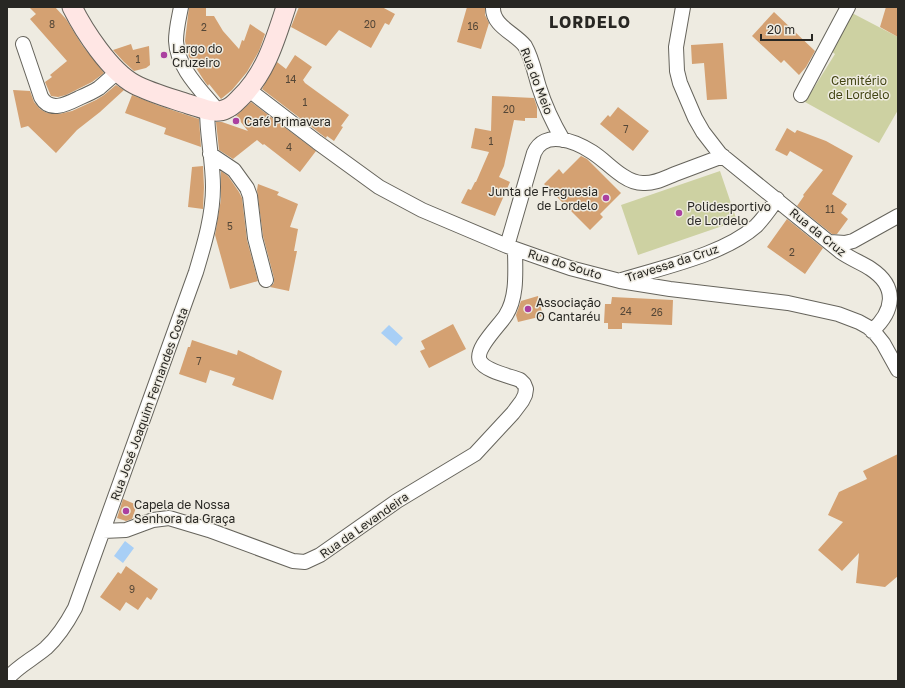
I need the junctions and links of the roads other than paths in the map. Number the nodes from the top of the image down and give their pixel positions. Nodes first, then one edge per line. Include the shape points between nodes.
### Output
1 (72, 7) edge
2 (181, 7) edge
3 (286, 7) edge
4 (493, 7) edge
5 (683, 7) edge
6 (848, 7) edge
7 (23, 44) dead end
8 (118, 72) junction
9 (249, 90) junction
10 (801, 95) dead end
11 (213, 110) junction
12 (563, 140) junction
13 (210, 154) junction
14 (723, 156) junction
15 (777, 199) junction
16 (898, 216) edge
17 (830, 242) junction
18 (511, 247) junction
19 (266, 280) dead end
20 (620, 281) junction
21 (872, 331) junction
22 (898, 370) edge
23 (103, 531) junction
24 (9, 671) edge

1 - 8 main road via 87,33
2 - 11 street via 176,35 177,49 182,64
3 - 9 main road via 265,64
4 - 12 street, Rua do Meio via 498,23 515,36 527,50 551,118
5 - 14 street, Rua da Cruz via 676,47 680,83 703,132
6 - 10 street
7 - 8 street via 41,97 50,105 60,106 86,95 98,89
8 - 11 main road via 134,84 151,91
9 - 11 main road via 229,108
9 - 18 street, Rua do Souto via 379,187 422,210
11 - 13 street, Rua José Joaquim Fernandes Costa via 207,132
12 - 14 street via 585,148 623,177 641,183 654,182
12 - 18 street via 546,140 536,147
13 - 19 street via 237,173 247,188 255,238
13 - 23 street, Rua José Joaquim Fernandes Costa via 212,198 202,253
14 - 15 street, Rua da Cruz
15 - 17 street, Rua da Cruz
15 - 20 street, Travessa da Cruz via 757,225 728,244 689,260
16 - 17 street via 853,241
17 - 21 street, Rua da Cruz via 847,256 872,270 883,279 889,290 888,311
18 - 20 street, Rua do Souto via 570,268
18 - 23 street, Rua da Levandeira via 514,289 509,309 478,355 486,367 520,380 524,384 526,395 475,454 397,501 305,562 293,561 169,518 153,520 126,530
20 - 21 street, Rua do Souto via 807,307 850,318
21 - 22 street, Rua do Souto via 883,343
23 - 24 street, Rua José Joaquim Fernandes Costa via 68,622 46,648

